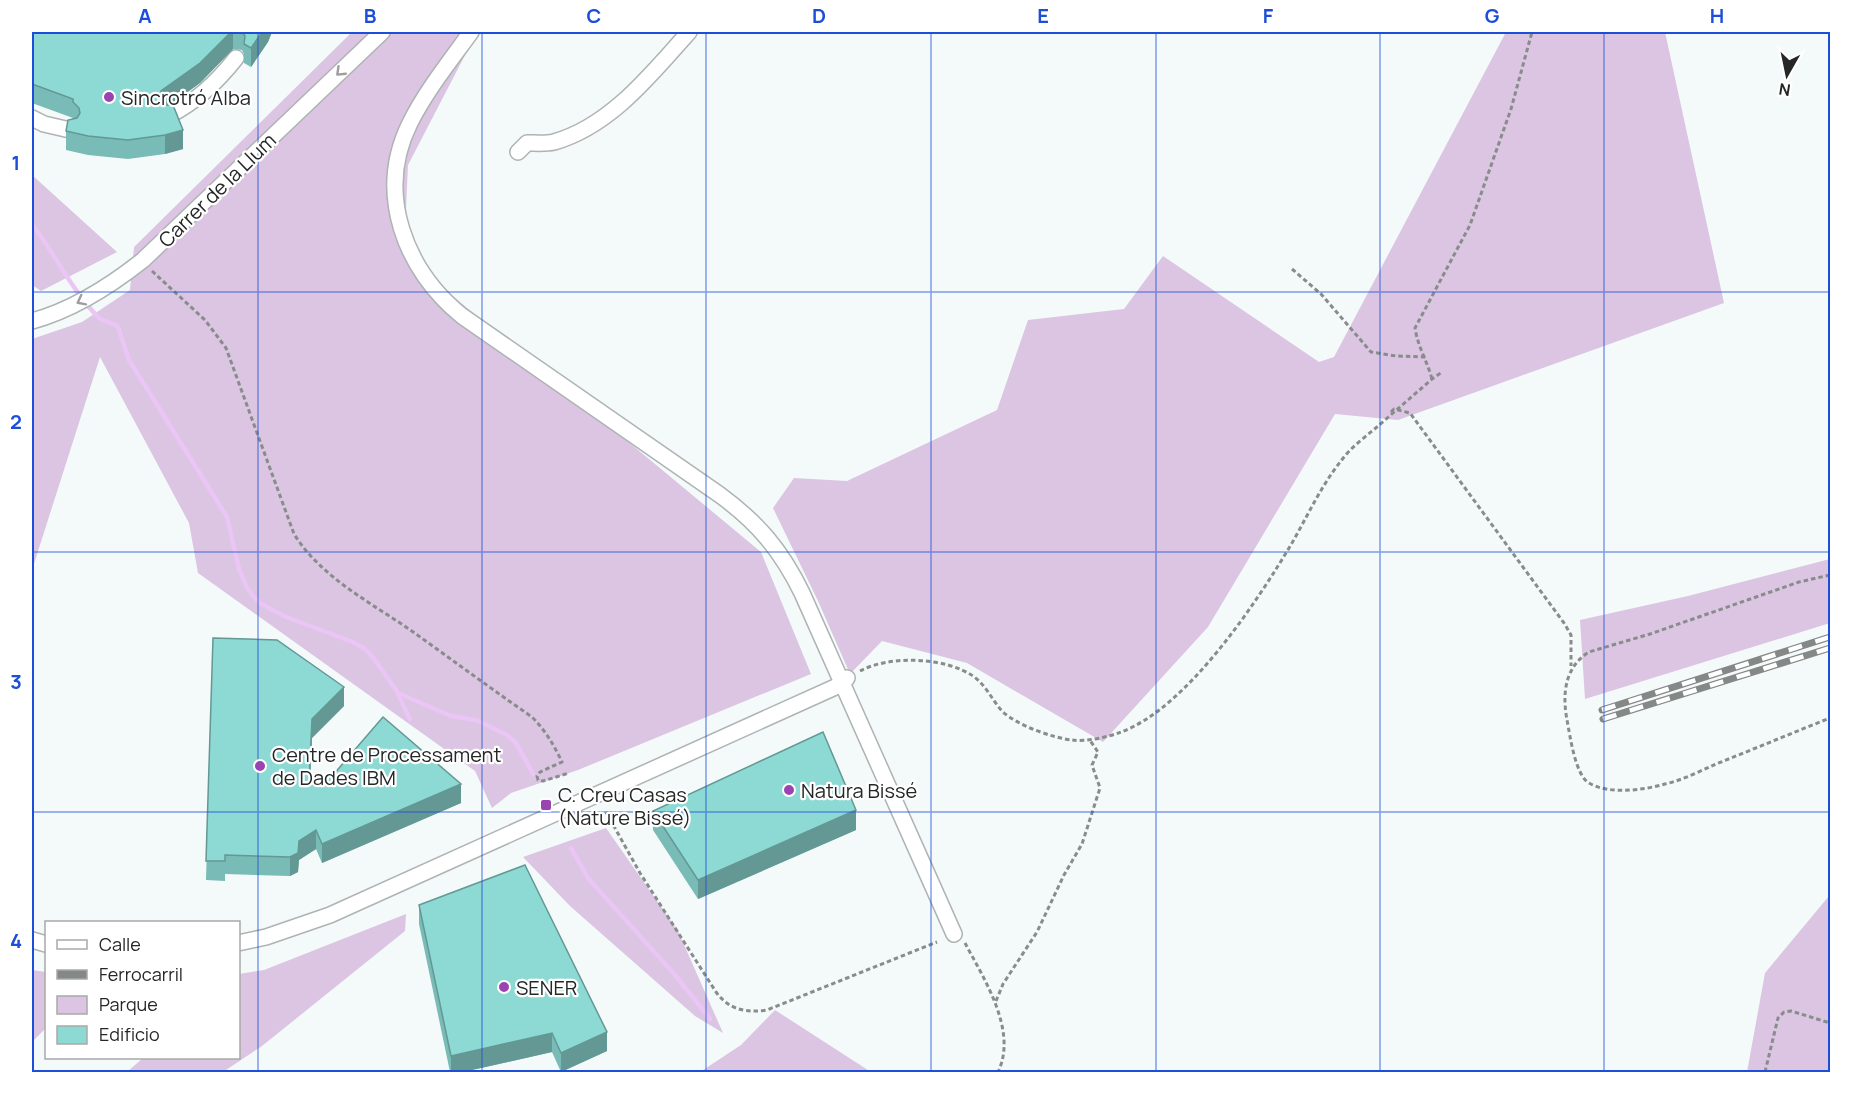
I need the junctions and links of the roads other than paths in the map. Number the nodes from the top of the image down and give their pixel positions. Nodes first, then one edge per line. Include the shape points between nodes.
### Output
1 (382, 32) edge
2 (471, 32) edge
3 (689, 32) edge
4 (236, 58) dead end
5 (170, 116) edge
6 (32, 118) edge
7 (70, 130) edge
8 (518, 152) dead end
9 (35, 320) edge
10 (845, 681) junction
11 (954, 934) road end
12 (240, 943) edge

1 -> 9 street, Carrer de la Llum via 121,278 75,305
2 - 10 street via 420,105 402,144 396,200 413,259 435,292 462,316 729,501 763,531 791,572
3 - 8 street via 645,81 600,121 553,142 526,143
4 - 5 street via 219,80
6 - 7 street
10 - 11 street
10 - 12 street via 330,915

